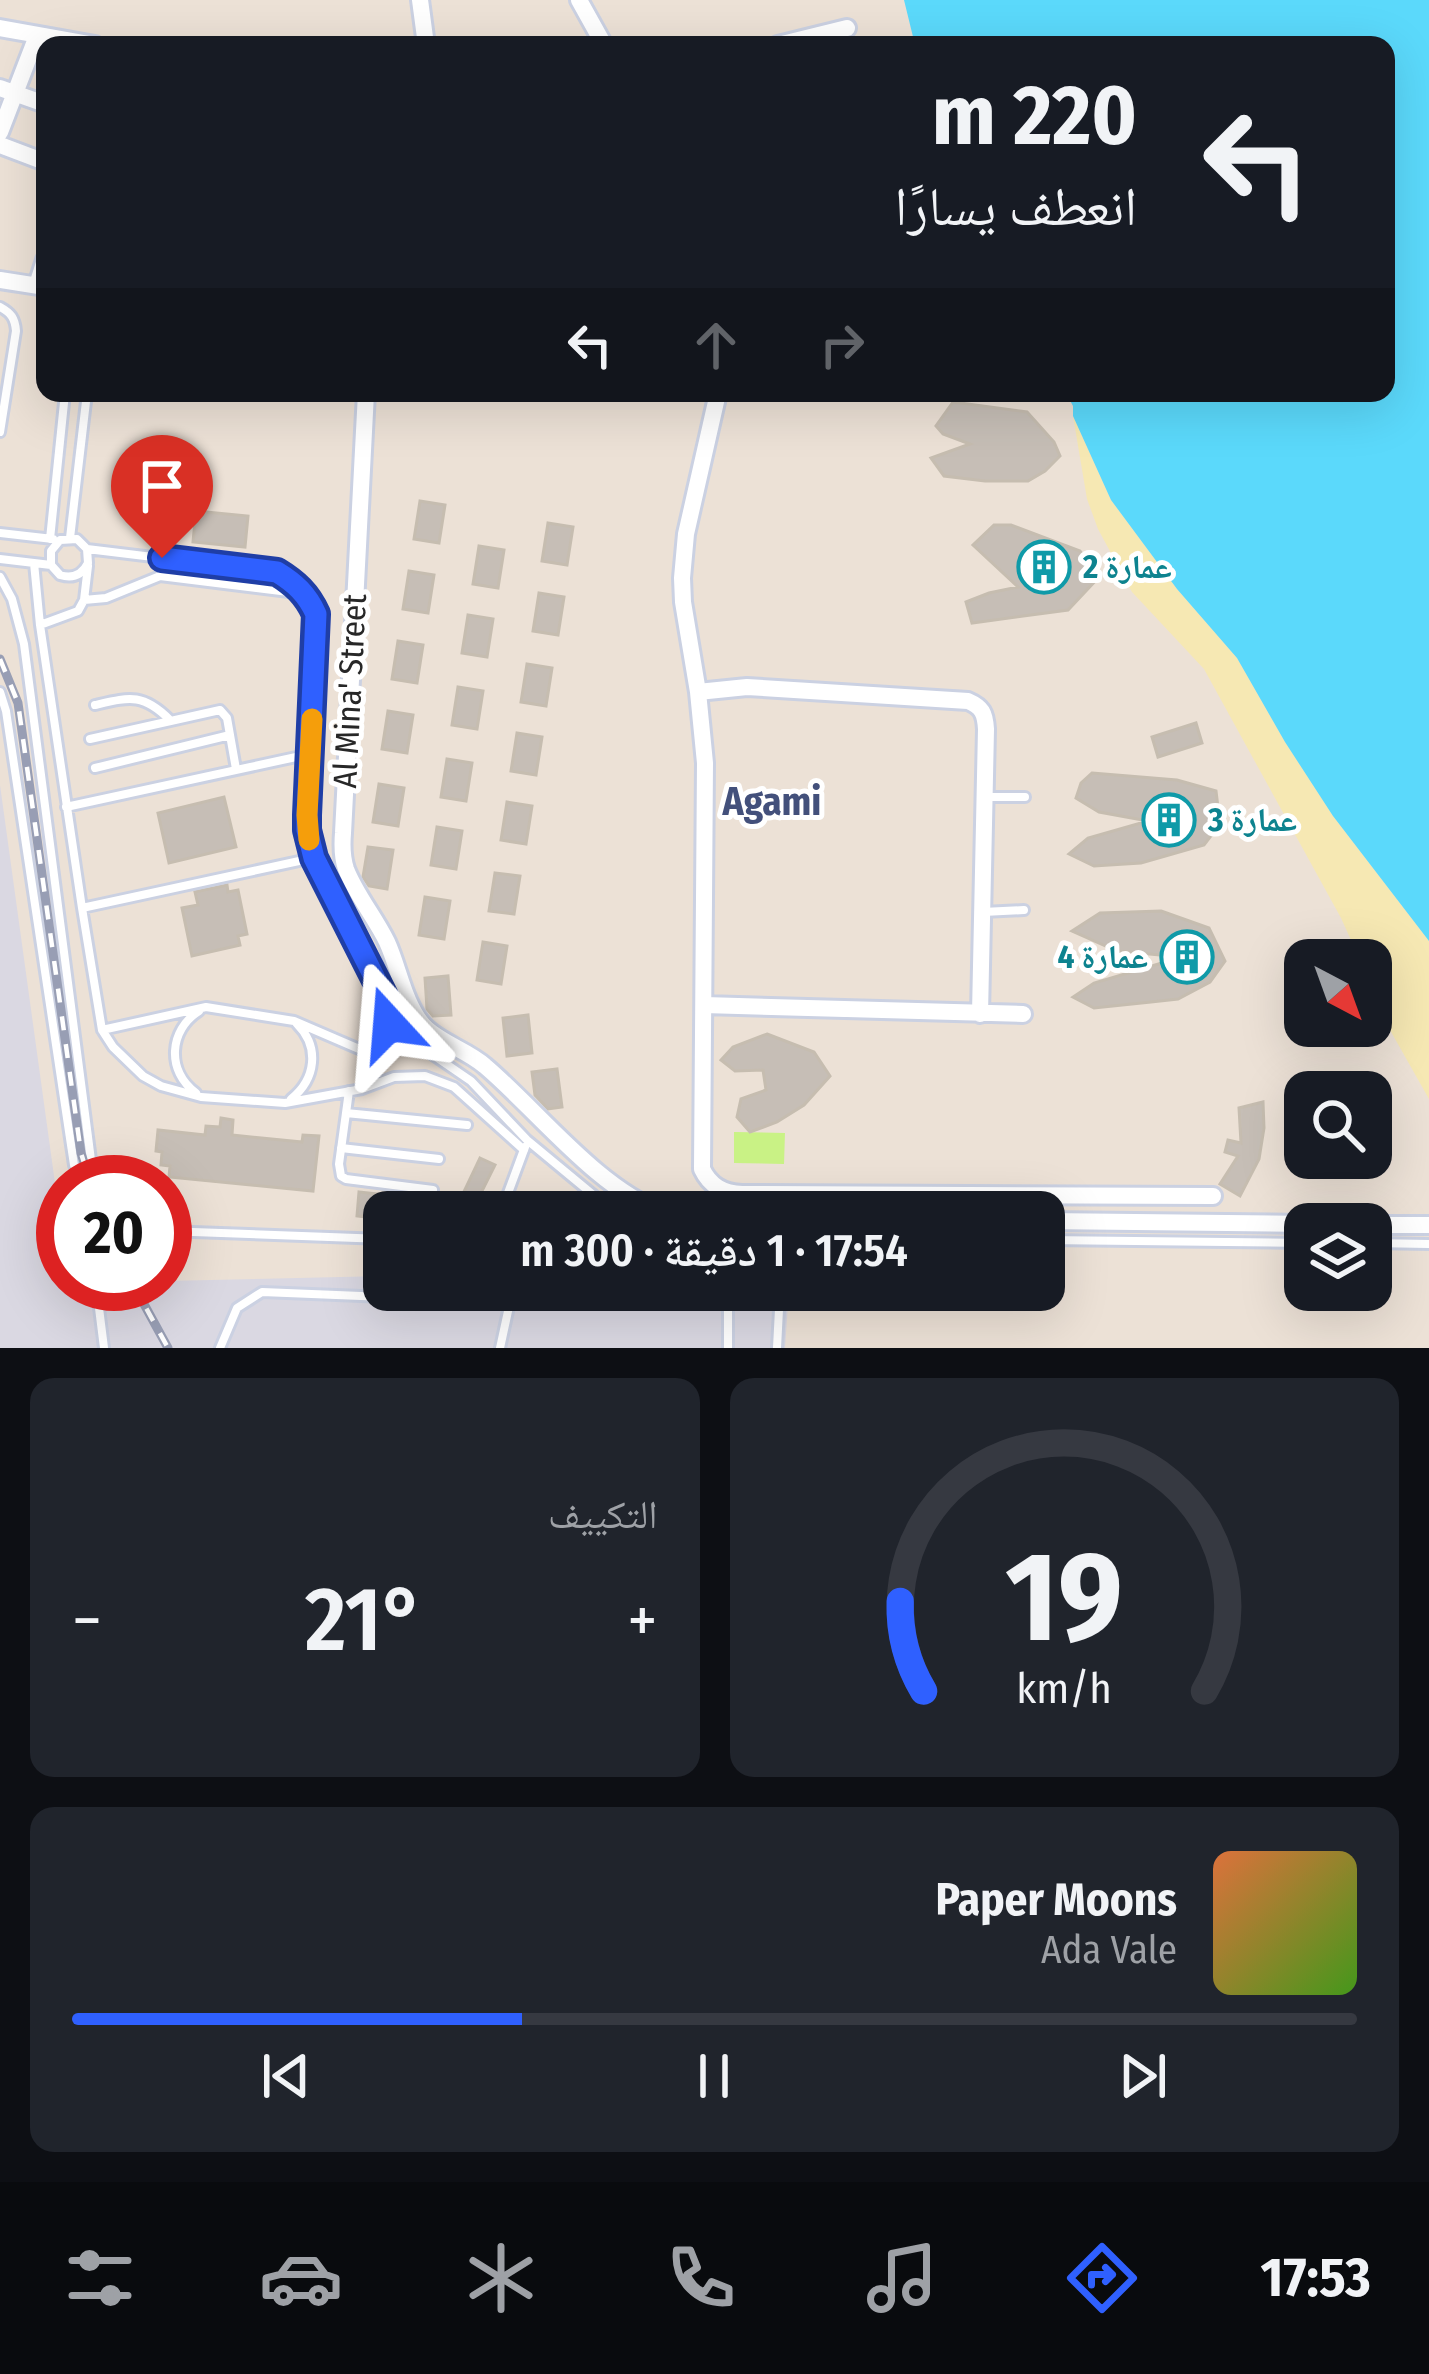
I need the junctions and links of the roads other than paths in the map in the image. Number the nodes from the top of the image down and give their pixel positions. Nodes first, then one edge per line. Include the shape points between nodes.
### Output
1 (420, 0) edge
2 (579, 0) edge
3 (0, 28) edge
4 (847, 28) dead end
5 (37, 36) edge
6 (425, 36) edge
7 (599, 36) edge
8 (815, 36) edge
9 (36, 38) edge
10 (8, 90) edge
11 (0, 132) edge
12 (0, 145) edge
13 (36, 159) edge
14 (0, 280) edge
15 (36, 285) edge
16 (0, 307) edge
17 (4, 376) edge
18 (65, 402) edge
19 (85, 402) edge
20 (366, 402) edge
21 (716, 402) edge
22 (0, 432) edge
23 (0, 533) edge
24 (60, 539) junction
25 (87, 548) junction
26 (162, 558) junction
27 (0, 559) edge
28 (34, 563) junction
29 (88, 563) junction
30 (51, 565) junction
31 (160, 576) junction
32 (0, 578) edge
33 (304, 594) junction
34 (84, 600) junction
35 (40, 625) junction
36 (0, 692) edge
37 (698, 692) junction
38 (95, 705) dead end
39 (172, 721) junction
40 (230, 735) junction
41 (90, 739) dead end
42 (310, 754) junction
43 (95, 768) dead end
44 (236, 770) junction
45 (985, 797) junction
46 (1025, 797) dead end
47 (66, 807) junction
48 (314, 858) junction
49 (82, 908) junction
50 (1024, 910) dead end
51 (982, 912) junction
52 (704, 1005) junction
53 (389, 1006) junction
54 (206, 1007) junction
55 (980, 1014) junction
56 (1022, 1014) dead end
57 (294, 1021) junction
58 (102, 1030) junction
59 (380, 1058) junction
60 (362, 1089) junction
61 (349, 1091) junction
62 (201, 1097) junction
63 (285, 1103) junction
64 (346, 1113) junction
65 (467, 1125) dead end
66 (526, 1145) junction
67 (341, 1148) junction
68 (73, 1155) edge
69 (90, 1155) edge
70 (439, 1160) dead end
71 (434, 1190) dead end
72 (509, 1191) edge
73 (586, 1191) edge
74 (627, 1191) edge
75 (1213, 1196) dead end
76 (1065, 1221) edge
77 (1284, 1224) edge
78 (1392, 1225) edge
79 (1429, 1226) edge
80 (192, 1232) edge
81 (363, 1238) edge
82 (1065, 1240) edge
83 (1284, 1243) edge
84 (1392, 1243) edge
85 (1429, 1244) edge
86 (363, 1296) edge
87 (99, 1311) edge
88 (508, 1311) edge
89 (728, 1311) edge
90 (779, 1311) edge
91 (104, 1348) edge
92 (220, 1348) edge
93 (500, 1348) edge
94 (728, 1348) edge
95 (777, 1348) edge

1 - 6 street
2 - 7 street
3 - 5 street
4 - 8 street
9 - 10 street
10 - 11 street
12 - 13 street
14 - 15 street
16 - 17 lane via 16,331
17 - 22 lane
18 - 24 lane
19 - 24 lane
20 - 74 street, Al Mina' Street via 346,868 424,1026 482,1063
21 - 37 street via 682,561
23 - 24 lane
24 - 25 lane
24 - 30 lane
25 - 26 lane
25 - 29 lane
26 - 31 lane
26 - 33 lane via 277,572
27 - 28 lane
28 - 30 lane
28 - 35 lane
29 - 30 lane via 67,577
29 - 34 lane
31 - 33 lane
31 - 34 lane
32 - 69 lane via 20,621
33 - 42 lane via 316,614
34 - 35 lane via 73,615
35 - 47 lane
36 - 68 lane
37 - 45 street via 968,701 986,716
37 - 52 street
38 - 39 lane via 133,697
39 - 40 lane via 220,710
39 - 41 lane
40 - 43 lane
40 - 44 lane
42 - 44 lane
42 - 48 lane
44 - 47 lane
45 - 46 lane
45 - 51 street
47 - 49 lane
48 - 49 lane
48 - 53 lane
49 - 58 lane
50 - 51 lane
51 - 55 street
52 - 55 street
52 - 75 street via 703,1169 729,1193
53 - 59 lane
53 - 66 lane via 417,1044 471,1081
54 - 57 lane
54 - 58 lane
54 - 62 lane via 175,1042 179,1074
55 - 56 street
57 - 59 lane
57 - 63 lane via 313,1064
58 - 62 lane via 143,1076
59 - 60 lane
60 - 61 lane
60 - 66 lane via 409,1075 440,1080
61 - 63 lane
61 - 64 lane
62 - 63 lane
64 - 65 lane
64 - 67 lane
66 - 72 lane
66 - 73 lane
67 - 70 lane
67 - 71 lane via 346,1179
76 - 77 street
78 - 79 street
80 - 81 lane
82 - 83 lane
84 - 85 lane
86 - 92 lane via 262,1292 237,1309
87 - 91 lane
88 - 93 lane
89 - 94 lane
90 - 95 lane

